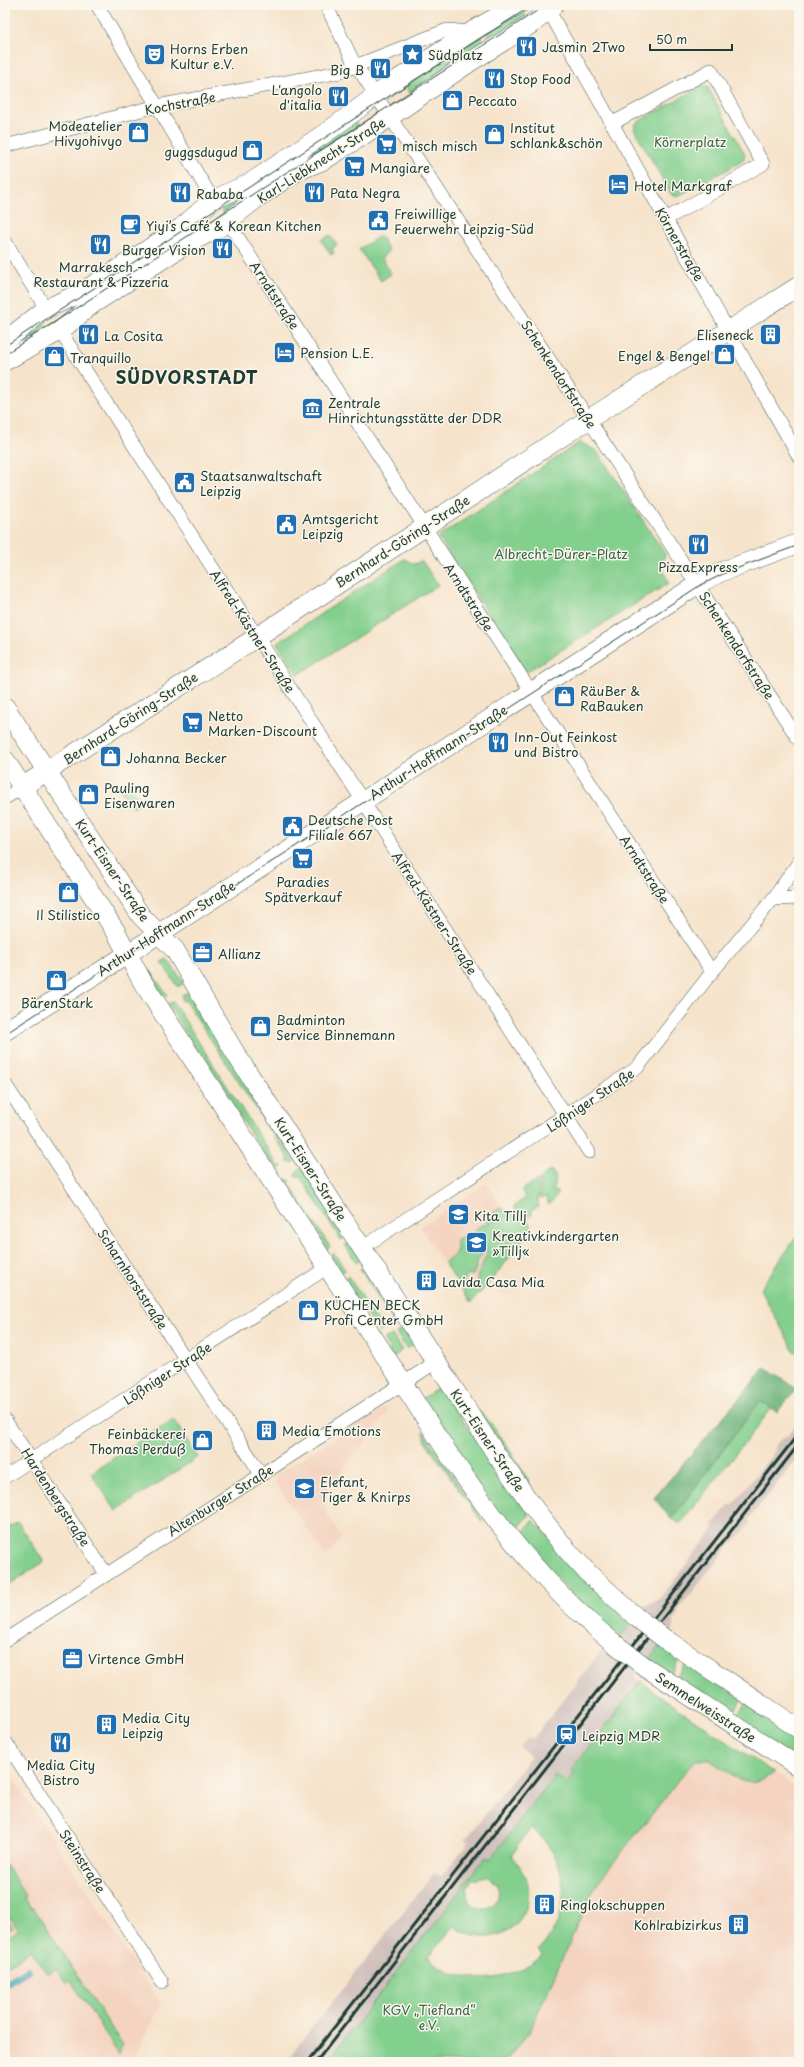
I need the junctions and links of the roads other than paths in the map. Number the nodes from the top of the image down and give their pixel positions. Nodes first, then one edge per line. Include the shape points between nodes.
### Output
1 (97, 5) edge
2 (326, 5) edge
3 (518, 5) edge
4 (551, 8) edge
5 (471, 32) junction
6 (356, 66) junction
7 (376, 96) junction
8 (157, 106) junction
9 (390, 117) junction
10 (611, 124) junction
11 (5, 146) edge
12 (214, 200) junction
13 (666, 219) junction
14 (228, 222) junction
15 (5, 241) edge
16 (799, 286) edge
17 (46, 309) junction
18 (729, 330) junction
19 (60, 331) junction
20 (5, 341) edge
21 (5, 361) edge
22 (589, 419) junction
23 (799, 457) edge
24 (424, 527) junction
25 (799, 543) edge
26 (698, 584) junction
27 (257, 636) junction
28 (530, 692) junction
29 (5, 707) edge
30 (799, 740) edge
31 (5, 760) edge
32 (47, 771) junction
33 (22, 787) junction
34 (5, 798) edge
35 (363, 801) junction
36 (799, 862) edge
37 (799, 898) edge
38 (773, 899) junction
39 (160, 933) junction
40 (127, 954) junction
41 (712, 972) junction
42 (5, 1031) edge
43 (5, 1084) edge
44 (566, 1116) junction
45 (589, 1152) dead end
46 (362, 1248) junction
47 (328, 1267) junction
48 (187, 1360) junction
49 (436, 1362) junction
50 (402, 1383) junction
51 (5, 1420) edge
52 (31, 1460) junction
53 (261, 1474) junction
54 (5, 1477) edge
55 (106, 1574) junction
56 (5, 1640) edge
57 (799, 1729) edge
58 (5, 1741) edge
59 (799, 1767) edge
60 (162, 1982) dead end

1 - 8 street
2 - 6 street, Schenkendorfstraße
3 - 5 main road, Karl-Liebknecht-Straße
4 - 9 main road, Karl-Liebknecht-Straße via 533,23
4 - 10 street, Körnerstraße
5 - 6 street via 447,30
5 - 7 main road, Karl-Liebknecht-Straße
6 - 7 street, Schenkendorfstraße
6 - 8 street, Kochstraße via 340,72
7 - 9 street, Schenkendorfstraße
7 - 12 main road, Karl-Liebknecht-Straße via 250,183
8 - 11 street, Kochstraße
8 - 12 street
9 - 14 main road, Karl-Liebknecht-Straße via 324,160 297,171 257,198
9 - 22 street, Schenkendorfstraße
10 - 13 street, Körnerstraße
10 - 13 street via 711,70 763,164
12 - 17 main road, Karl-Liebknecht-Straße via 181,228 84,291
13 - 18 street, Körnerstraße
14 - 19 main road, Karl-Liebknecht-Straße via 186,244 91,305
14 - 24 street, Arndtstraße
15 - 17 street
16 - 18 main road, Bernhard-Göring-Straße
17 - 20 main road, Karl-Liebknecht-Straße
18 - 22 main road, Bernhard-Göring-Straße
18 - 23 street, Körnerstraße
19 - 21 main road, Karl-Liebknecht-Straße
19 - 27 street, Alfred-Kästner-Straße
22 - 24 main road, Bernhard-Göring-Straße
22 - 26 street, Schenkendorfstraße
24 - 27 main road, Bernhard-Göring-Straße
24 - 28 street, Arndtstraße
25 - 26 main road, Arthur-Hoffmann-Straße via 717,574
26 - 28 main road, Arthur-Hoffmann-Straße
26 - 30 street, Schenkendorfstraße
27 - 32 main road, Bernhard-Göring-Straße
27 - 35 street, Alfred-Kästner-Straße
28 - 35 main road, Arthur-Hoffmann-Straße
28 - 41 street, Arndtstraße
29 - 32 main road, Kurt-Eisner-Straße
31 - 33 main road
32 - 33 main road, Bernhard-Göring-Straße
32 - 39 main road, Kurt-Eisner-Straße via 141,916
33 - 34 street, Bernhard-Göring-Straße
33 - 40 main road
35 - 39 main road, Arthur-Hoffmann-Straße
35 - 44 street, Alfred-Kästner-Straße
36 - 38 street, Lößniger Straße
37 - 38 street
38 - 41 street, Lößniger Straße
39 - 40 main road, Arthur-Hoffmann-Straße
39 - 46 main road, Kurt-Eisner-Straße via 175,950 237,1056
40 - 42 main road, Arthur-Hoffmann-Straße
40 - 47 main road
41 - 44 street, Lößniger Straße via 637,1068
43 - 48 street, Scharnhorststraße
44 - 45 street, Alfred-Kästner-Straße
44 - 46 street, Lößniger Straße
46 - 49 main road, Kurt-Eisner-Straße
47 - 48 street, Lößniger Straße
47 - 50 main road
48 - 52 street, Lößniger Straße
48 - 53 street, Scharnhorststraße
49 - 50 street, Altenburger Straße
49 - 57 main road, Kurt-Eisner-Straße, bridge via 498,1457 549,1528 588,1574 665,1639
50 - 53 street, Altenburger Straße
50 - 59 main road, Semmelweisstraße, bridge via 450,1456 512,1542 563,1598 644,1666
51 - 52 street, Hardenbergstraße
52 - 54 street, Lößniger Straße
52 - 55 street, Hardenbergstraße
53 - 55 street, Altenburger Straße
55 - 56 street, Altenburger Straße
58 - 60 street, Steinstraße

